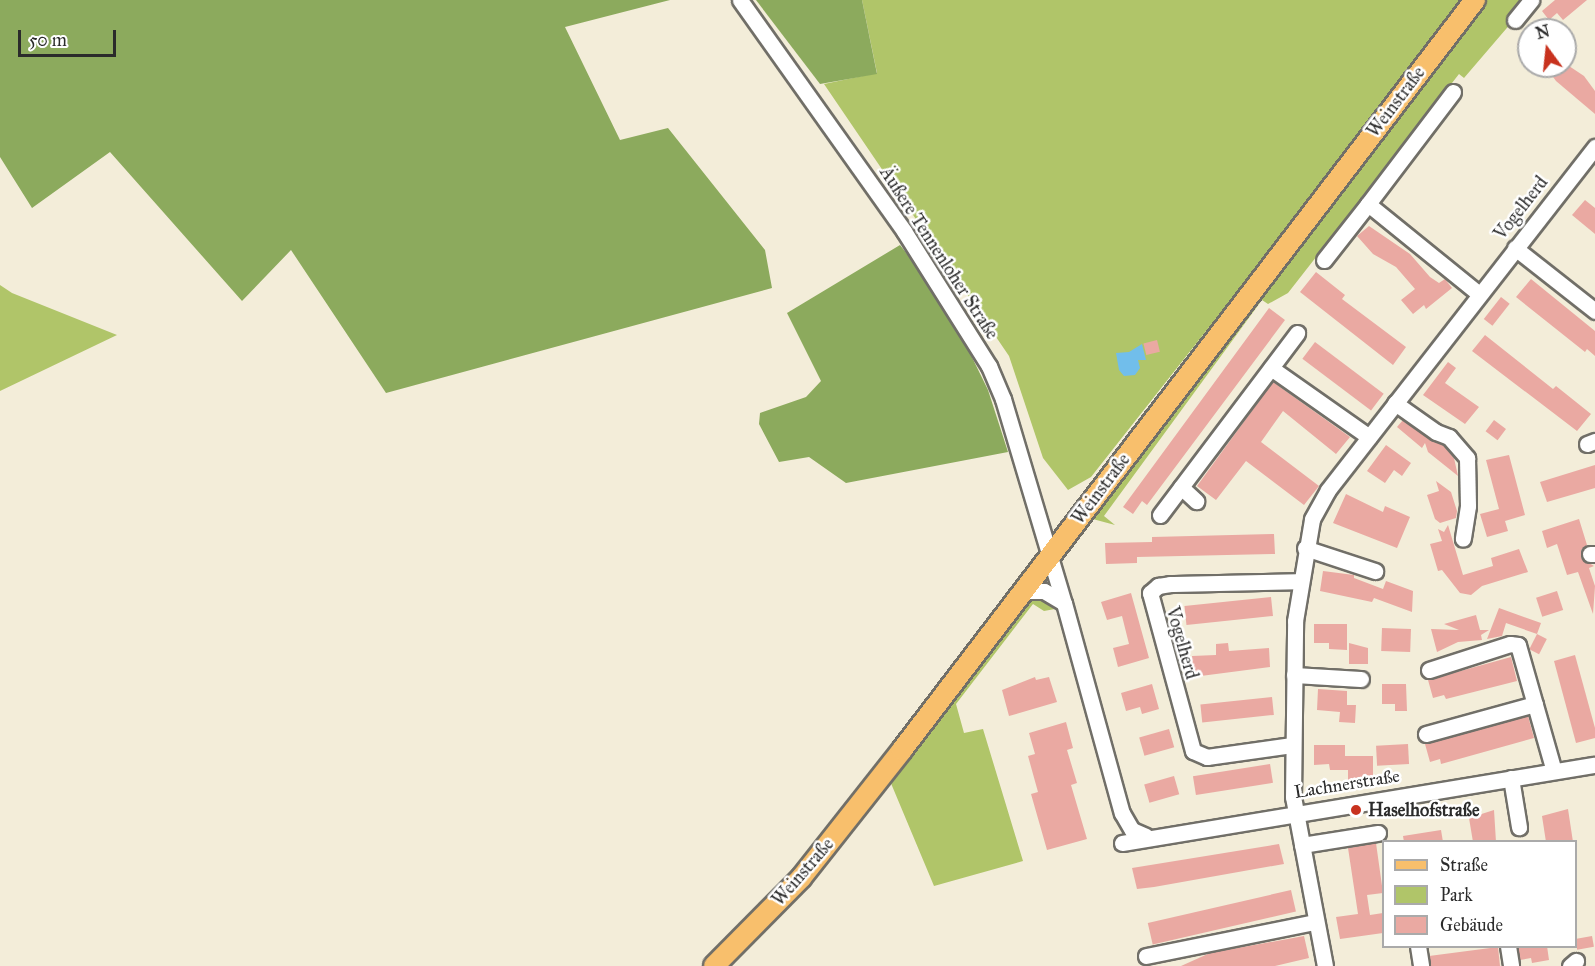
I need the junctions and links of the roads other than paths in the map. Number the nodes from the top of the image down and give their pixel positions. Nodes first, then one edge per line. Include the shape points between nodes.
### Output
1 (740, 0) edge
2 (1475, 0) edge
3 (1531, 0) edge
4 (1515, 20) dead end
5 (1453, 92) dead end
6 (1595, 147) edge
7 (1368, 204) junction
8 (1515, 248) junction
9 (1324, 260) dead end
10 (1479, 294) junction
11 (1595, 311) edge
12 (1297, 333) dead end
13 (1271, 368) junction
14 (1395, 402) junction
15 (1369, 437) junction
16 (1181, 487) junction
17 (1196, 501) dead end
18 (1160, 515) dead end
19 (1463, 539) dead end
20 (1305, 548) junction
21 (1050, 556) junction
22 (1375, 571) dead end
23 (1300, 581) junction
24 (1024, 591) junction
25 (1064, 603) junction
26 (1429, 670) dead end
27 (1294, 675) junction
28 (1361, 679) dead end
29 (1535, 704) junction
30 (1426, 734) dead end
31 (1292, 745) junction
32 (1595, 765) edge
33 (1554, 771) junction
34 (1511, 778) junction
35 (1295, 812) junction
36 (1519, 827) dead end
37 (1378, 833) dead end
38 (1146, 836) junction
39 (1122, 843) dead end
40 (1302, 845) junction
41 (1316, 922) junction
42 (1418, 948) edge
43 (1508, 948) edge
44 (1146, 956) dead end
45 (714, 966) edge
46 (1325, 966) edge
47 (1421, 966) edge
48 (1511, 966) edge

1 - 21 street, Äußere Tennenloher Straße via 904,231 971,334 1003,399
2 - 21 main road, Weinstraße
3 - 4 street
5 - 7 street
6 - 8 street, Vogelherd
7 - 9 street
7 - 10 street
8 - 10 street, Vogelherd
8 - 11 street
10 - 14 street, Vogelherd
12 - 13 street
13 - 15 street
13 - 16 street
14 - 15 street, Vogelherd
14 - 19 street via 1454,441 1467,458 1469,485
15 - 20 street, Vogelherd via 1318,505
16 - 17 street
16 - 18 street
20 - 22 street
20 - 23 street, Vogelherd
21 - 24 main road, Weinstraße
21 - 25 street
23 - 27 street, Vogelherd
23 - 31 street, Vogelherd via 1170,584 1158,586 1150,593 1193,751 1207,757
24 - 25 street via 1044,591
24 - 45 main road, Weinstraße via 801,878
25 - 38 street via 1122,813 1132,830
26 - 29 street via 1513,643 1518,645
27 - 28 street
27 - 31 street, Vogelherd
29 - 30 street
29 - 33 street
31 - 35 street, Vogelherd
32 - 33 street, Lachnerstraße
33 - 34 street, Lachnerstraße
34 - 35 street, Lachnerstraße
34 - 36 street
35 - 38 street, Lachnerstraße
35 - 40 street
37 - 40 street
38 - 39 street, Lachnerstraße
40 - 41 street
41 - 44 street
41 - 46 street
42 - 47 street
43 - 48 street

